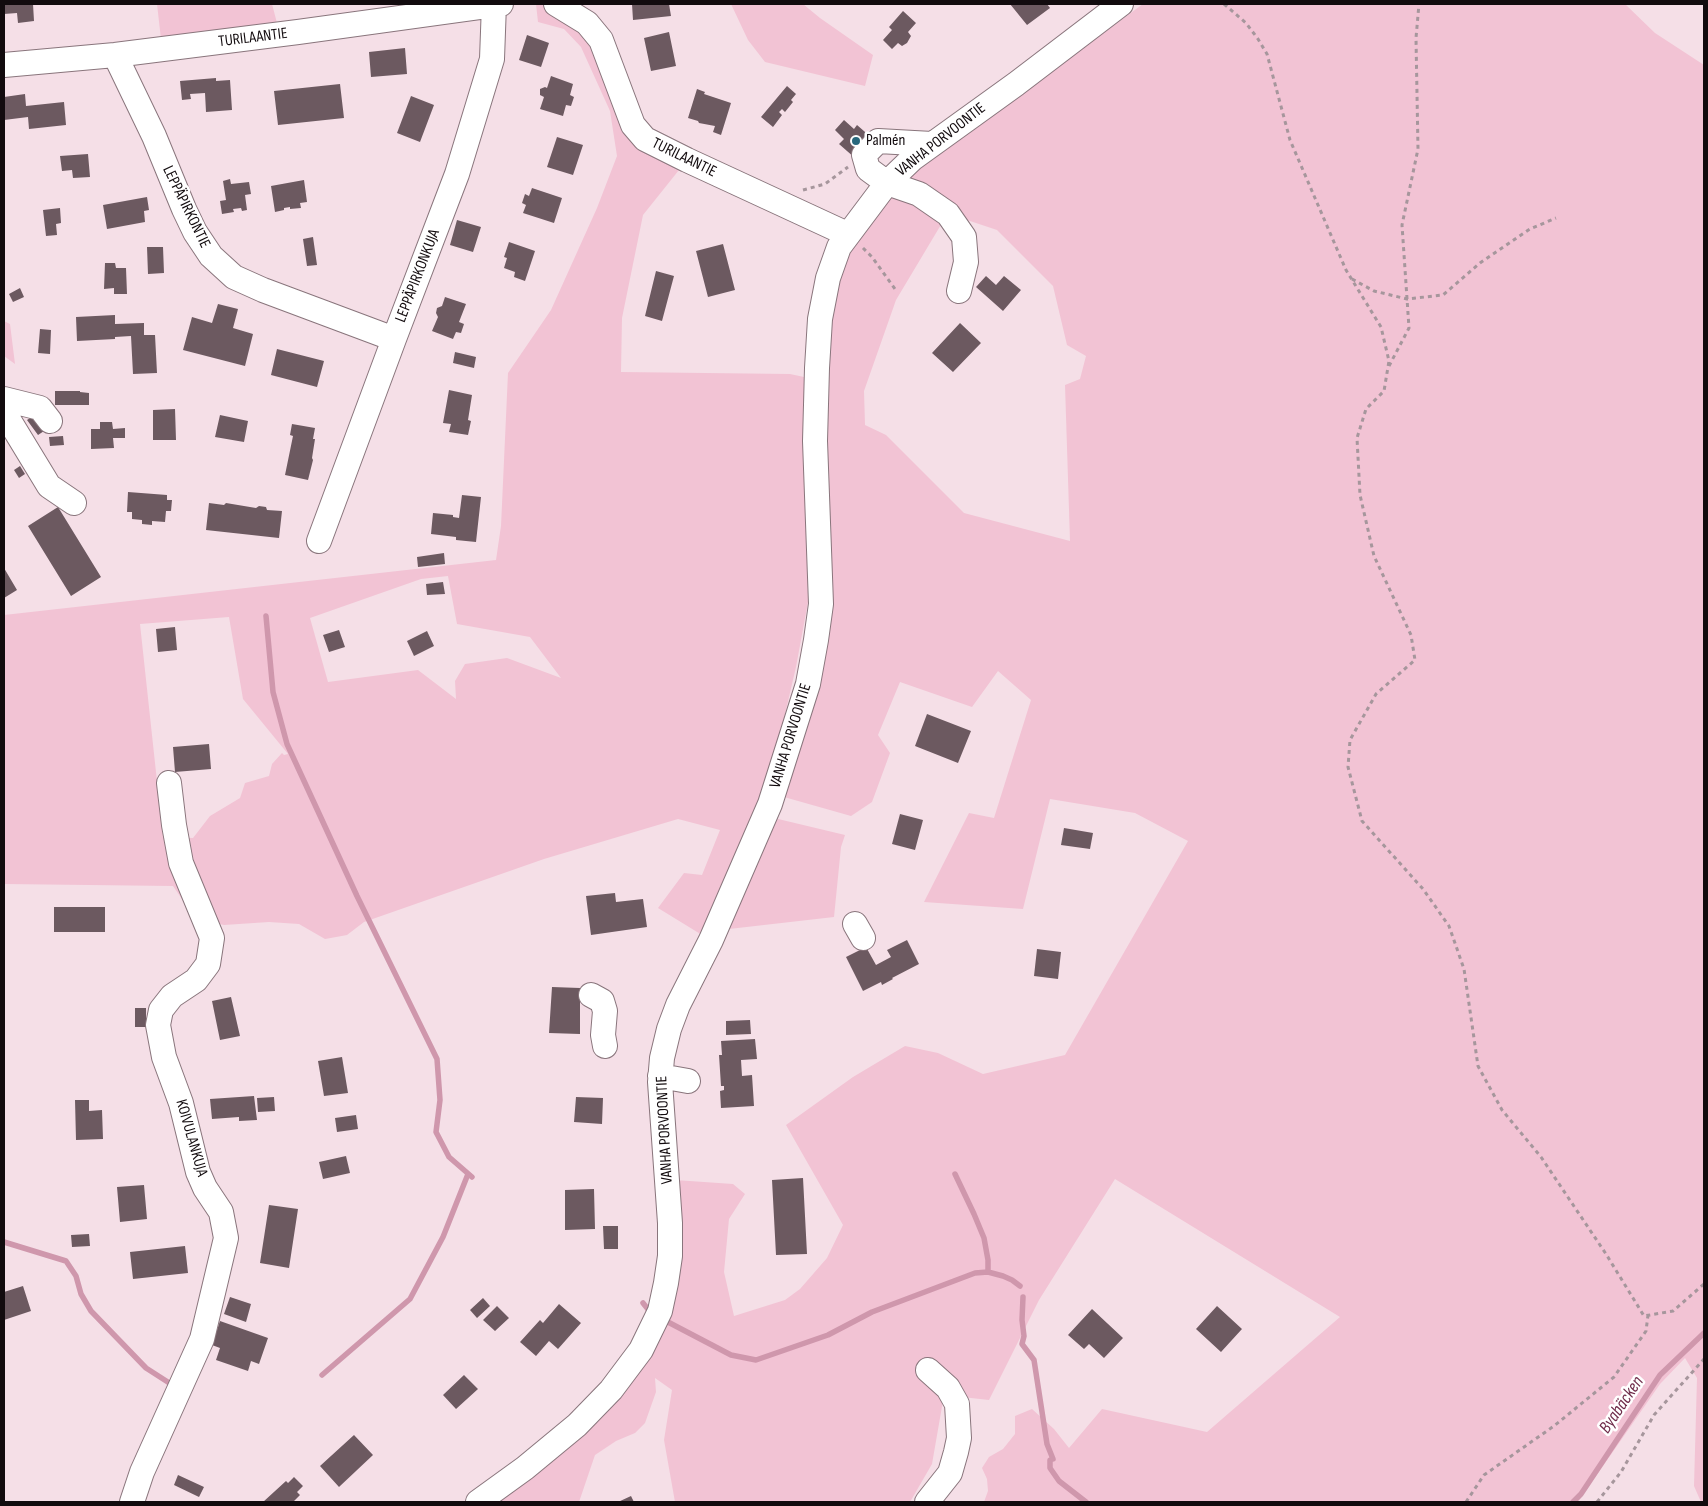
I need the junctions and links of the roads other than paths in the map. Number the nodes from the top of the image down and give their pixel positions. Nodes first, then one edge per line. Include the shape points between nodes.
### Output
1 (494, 4) edge
2 (501, 4) edge
3 (556, 4) edge
4 (1120, 4) edge
5 (115, 55) junction
6 (4, 65) edge
7 (932, 144) junction
8 (887, 183) junction
9 (847, 234) junction
10 (959, 291) dead end
11 (394, 339) junction
12 (4, 399) edge
13 (4, 412) edge
14 (50, 420) dead end
15 (74, 503) dead end
16 (319, 541) dead end
17 (169, 784) dead end
18 (591, 995) dead end
19 (605, 1046) dead end
20 (660, 1076) junction
21 (688, 1081) dead end
22 (928, 1370) dead end
23 (132, 1502) edge
24 (478, 1502) edge
25 (927, 1502) edge

1 - 2 street, TURILAANTIE
1 - 5 street, TURILAANTIE
1 - 11 street, LEPPÄPIRKONKUJA via 492,59 487,78 458,174
3 - 9 street, TURILAANTIE via 587,23 601,40 633,125 645,139
4 - 7 street, VANHA PORVOONTIE
5 - 6 street, TURILAANTIE
5 - 11 street, LEPPÄPIRKONTIE via 184,209 211,256 234,277 262,290
7 - 8 street, VANHA PORVOONTIE
7 - 8 street via 878,141 864,155 868,169
8 - 9 street, VANHA PORVOONTIE
8 - 10 street via 919,194 948,214 964,237 966,262
9 - 20 street, VANHA PORVOONTIE via 828,278 820,319 815,441 821,604 808,684 770,804 712,940 678,1005 669,1029
11 - 16 street, LEPPÄPIRKONKUJA
12 - 14 street via 40,408
13 - 15 street via 49,486
17 - 23 street, KOIVULANKUJA via 181,863 212,938 208,964 196,980 172,996 161,1010 158,1025 164,1057 181,1103 198,1172 221,1212 226,1238 202,1339 146,1463
18 - 19 street via 602,1002 605,1011
20 - 21 street
20 - 24 street, VANHA PORVOONTIE via 670,1256 662,1302 653,1326 641,1350 577,1425
22 - 25 street via 948,1388 957,1404 959,1431 950,1473

